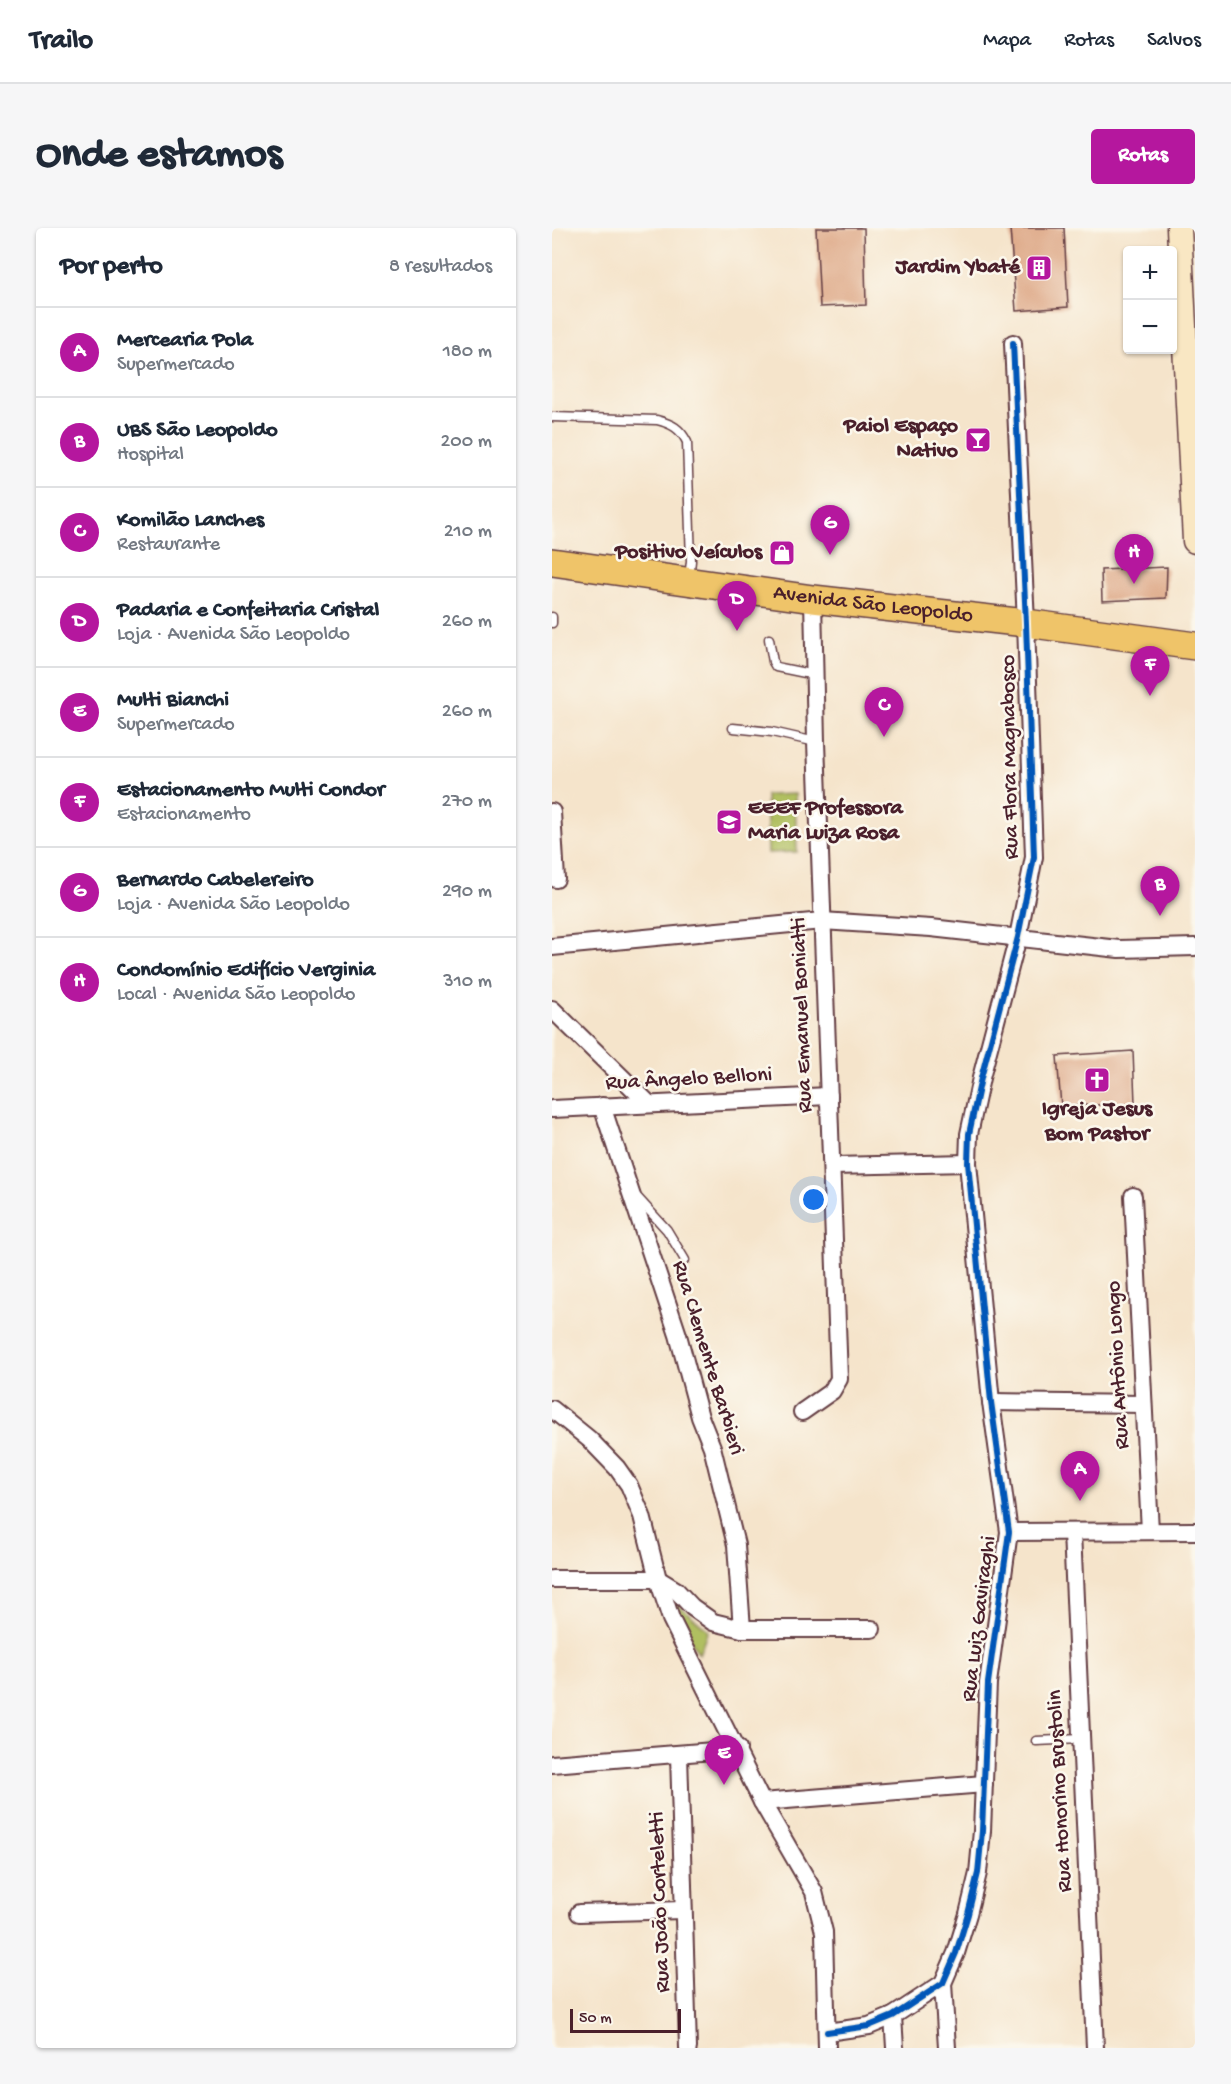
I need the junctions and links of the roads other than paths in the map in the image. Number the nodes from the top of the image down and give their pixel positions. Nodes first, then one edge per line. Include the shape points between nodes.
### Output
1 (1179, 228) edge
2 (1013, 344) dead end
3 (552, 417) edge
4 (1195, 541) edge
5 (552, 562) edge
6 (688, 580) junction
7 (813, 599) junction
8 (552, 617) edge
9 (552, 623) edge
10 (1026, 623) junction
11 (769, 639) dead end
12 (1195, 646) edge
13 (815, 675) junction
14 (733, 728) dead end
15 (816, 742) junction
16 (552, 813) edge
17 (556, 879) dead end
18 (822, 921) junction
19 (1018, 937) junction
20 (552, 947) edge
21 (1195, 947) edge
22 (552, 1009) edge
23 (829, 1096) junction
24 (649, 1104) junction
25 (602, 1106) junction
26 (552, 1109) edge
27 (968, 1163) junction
28 (832, 1166) junction
29 (632, 1191) junction
30 (1133, 1196) dead end
31 (685, 1260) dead end
32 (991, 1402) junction
33 (1143, 1404) junction
34 (552, 1409) edge
35 (802, 1412) dead end
36 (1150, 1531) junction
37 (1195, 1531) edge
38 (1009, 1532) junction
39 (1072, 1532) junction
40 (552, 1579) edge
41 (657, 1579) junction
42 (742, 1629) junction
43 (872, 1629) dead end
44 (1081, 1739) junction
45 (1036, 1741) dead end
46 (738, 1749) junction
47 (679, 1755) junction
48 (552, 1764) edge
49 (984, 1784) junction
50 (762, 1802) junction
51 (683, 1910) junction
52 (579, 1913) dead end
53 (943, 1983) junction
54 (893, 2016) junction
55 (827, 2040) edge
56 (687, 2048) edge
57 (895, 2048) edge
58 (947, 2048) edge
59 (1095, 2048) edge

1 - 4 street
2 - 10 street, Rua Flora Magnabosco
3 - 6 lane via 657,420 682,431 687,442 691,561
5 - 6 main road, Avenida São Leopoldo
6 - 7 main road, Avenida São Leopoldo
7 - 10 main road, Avenida São Leopoldo
7 - 13 street, Rua Emanuel Boniatti
8 - 9 lane
10 - 12 main road, Avenida São Leopoldo
10 - 19 street, Rua Flora Magnabosco via 1034,857
11 - 13 lane via 776,667
13 - 15 street, Rua Emanuel Boniatti
14 - 15 lane
15 - 18 street, Rua Emanuel Boniatti
16 - 17 street
18 - 19 street
18 - 20 street
18 - 23 street, Rua Emanuel Boniatti
19 - 21 street via 1119,949
19 - 27 street, Rua Flora Magnabosco via 981,1078 969,1134
22 - 24 street
23 - 24 street, Rua Ângelo Belloni
23 - 28 street, Rua Emanuel Boniatti
24 - 25 street, Rua Ângelo Belloni
25 - 26 street, Rua Ângelo Belloni
25 - 29 street, Rua Clemente Barbieri
27 - 28 street
27 - 32 street, Rua Luiz Gaviraghi
28 - 35 street, Rua Emanuel Boniatti via 839,1379 832,1391
29 - 31 lane via 667,1230
29 - 42 street, Rua Clemente Barbieri via 712,1447 736,1545
30 - 33 street, Rua Antônio Longo
32 - 33 street
32 - 38 street, Rua Luiz Gaviraghi
33 - 36 street, Rua Antônio Longo
34 - 41 street via 589,1439 629,1485 642,1516
36 - 37 street
36 - 39 street
38 - 39 street
38 - 49 street, Rua Luiz Gaviraghi via 987,1683
39 - 44 street, Rua Honorino Brustolin
40 - 41 street
41 - 42 street via 712,1622
41 - 46 street via 671,1619
42 - 43 street
44 - 45 lane
44 - 59 street, Rua Honorino Brustolin
46 - 47 street
46 - 50 street
47 - 48 street
47 - 51 street, Rua João Corteletti
49 - 50 street
49 - 53 street, Rua Luiz Gaviraghi via 978,1873 956,1953
50 - 55 street via 814,1892 824,1932
51 - 52 street
51 - 56 street, Rua João Corteletti
53 - 54 street
53 - 58 street
54 - 55 street
54 - 57 street

